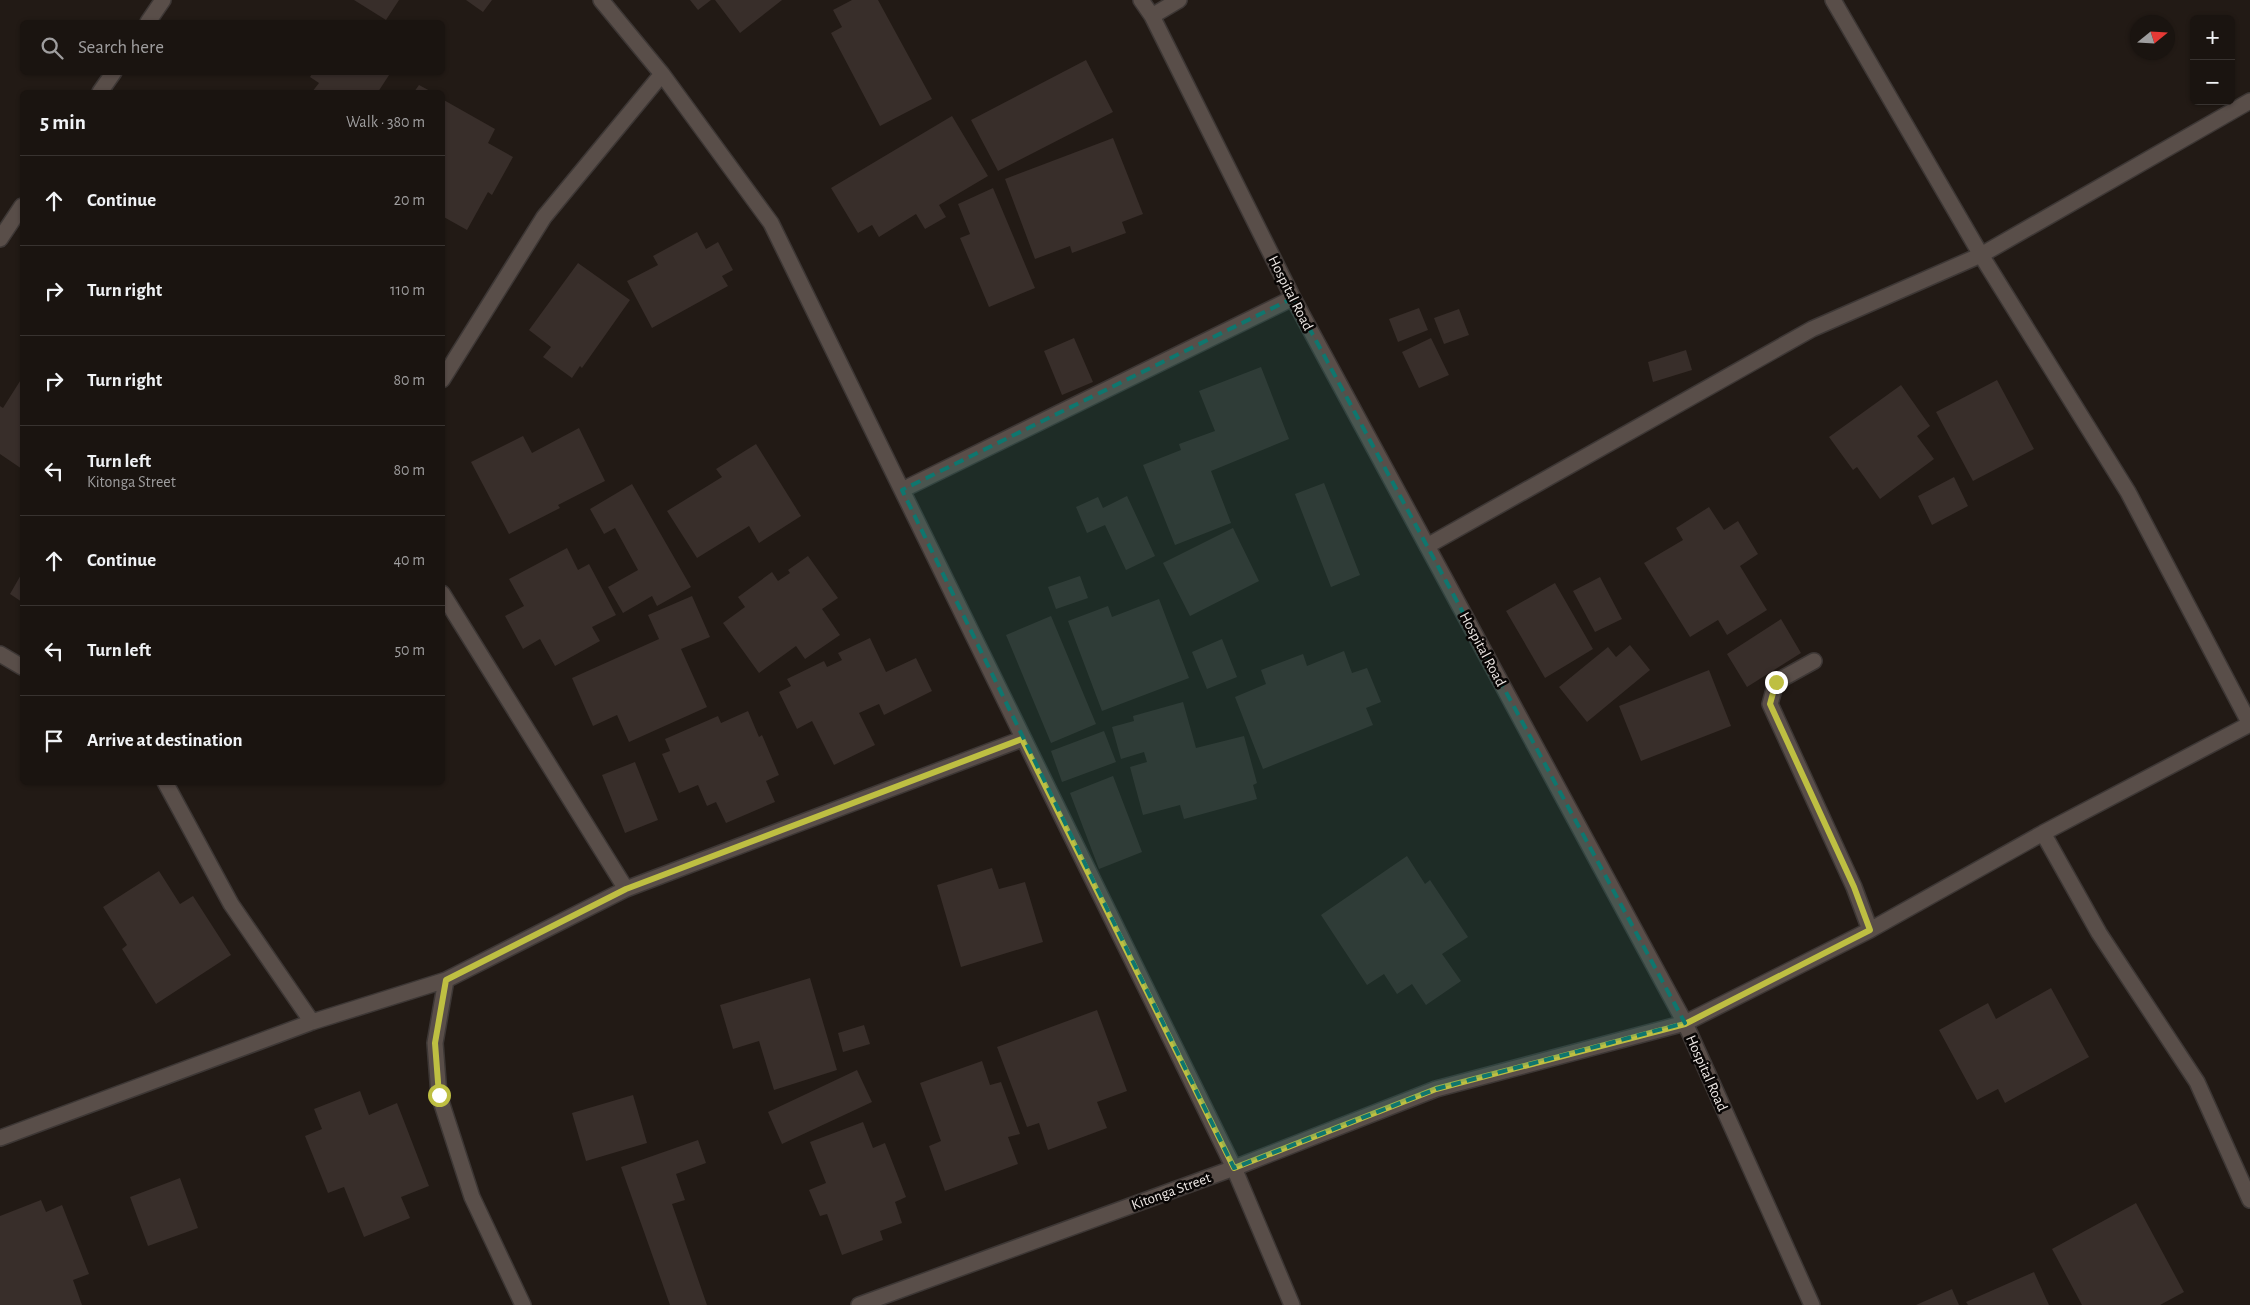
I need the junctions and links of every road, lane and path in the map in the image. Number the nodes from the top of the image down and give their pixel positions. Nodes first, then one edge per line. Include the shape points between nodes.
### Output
1 (163, 0) edge
2 (601, 0) edge
3 (1141, 0) edge
4 (1180, 0) edge
5 (1832, 0) edge
6 (1152, 16) junction
7 (149, 20) edge
8 (662, 74) junction
9 (112, 75) edge
10 (101, 90) edge
11 (2250, 101) edge
12 (20, 209) edge
13 (0, 239) edge
14 (1981, 255) junction
15 (1293, 298) junction
16 (445, 375) edge
17 (902, 490) junction
18 (1427, 546) junction
19 (445, 598) edge
20 (0, 654) edge
21 (1814, 661) dead end
22 (20, 666) edge
23 (2250, 724) edge
24 (1022, 739) junction
25 (167, 785) edge
26 (2044, 833) junction
27 (626, 889) junction
28 (1870, 930) junction
29 (446, 980) junction
30 (312, 1022) junction
31 (1685, 1024) junction
32 (0, 1138) edge
33 (1234, 1168) junction
34 (2250, 1200) edge
35 (523, 1305) edge
36 (859, 1305) edge
37 (1292, 1305) edge
38 (1812, 1305) edge

1 - 7 street
2 - 8 street
3 - 6 street, Hospital Road
4 - 6 street
5 - 14 street
6 - 15 street, Hospital Road
8 - 16 street via 544,217
8 - 17 street via 771,223
9 - 10 street
11 - 14 street
12 - 13 street
14 - 18 street via 1812,329
14 - 23 street via 2128,492
15 - 17 street
15 - 18 street, Hospital Road
17 - 24 street
18 - 31 street, Hospital Road
19 - 27 street
20 - 22 street
21 - 28 street via 1776,682 1770,704 1854,887
23 - 26 street, Kitonga Street
24 - 27 street
24 - 33 street
25 - 30 street via 231,904
26 - 28 street, Kitonga Street
26 - 34 street via 2099,933 2197,1082
27 - 29 street
28 - 31 street, Kitonga Street
29 - 30 street
29 - 35 street via 435,1043 439,1095 472,1197
30 - 32 street
31 - 33 street, Kitonga Street via 1436,1089
31 - 38 street, Hospital Road
33 - 36 street, Kitonga Street
33 - 37 street

